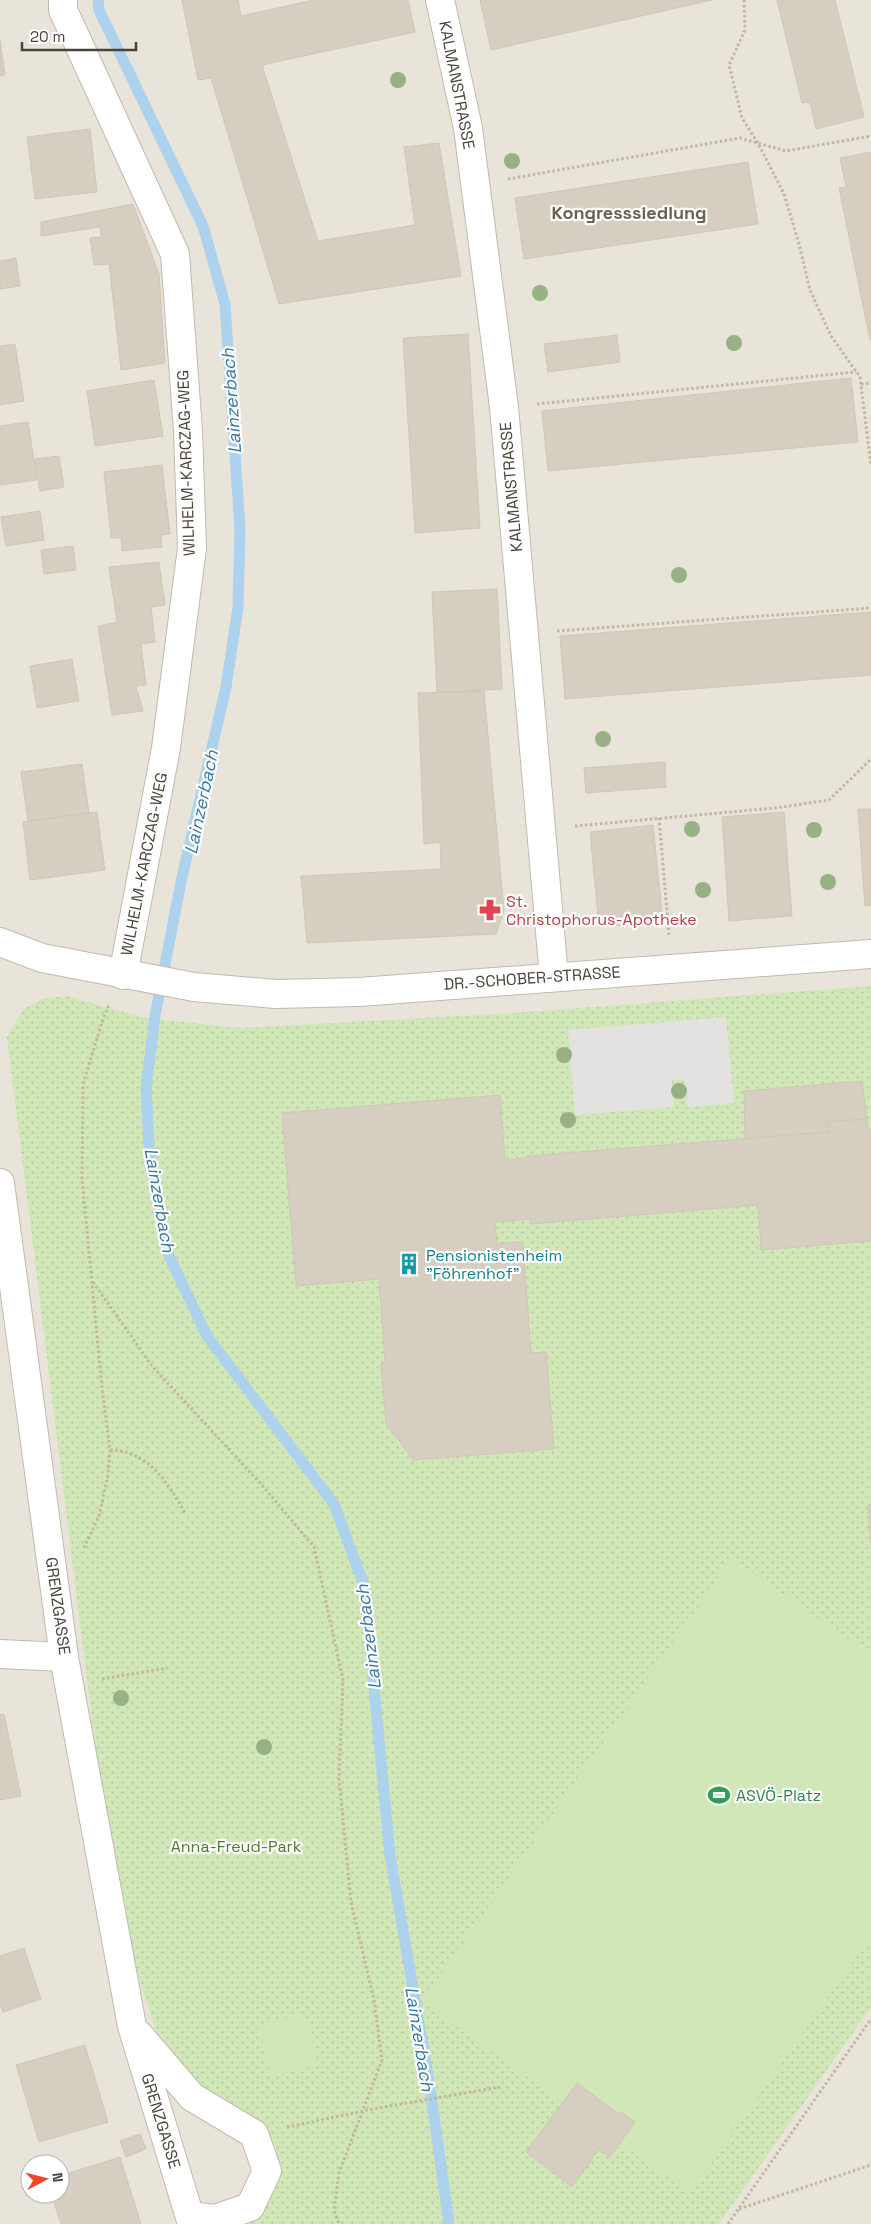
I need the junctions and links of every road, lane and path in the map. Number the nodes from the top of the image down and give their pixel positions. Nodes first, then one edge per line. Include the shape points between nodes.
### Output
1 (63, 0) edge
2 (440, 0) edge
3 (744, 0) edge
4 (871, 136) edge
5 (758, 143) junction
6 (474, 185) junction
7 (857, 372) junction
8 (871, 383) edge
9 (861, 384) junction
10 (504, 407) junction
11 (871, 466) edge
12 (871, 608) edge
13 (524, 634) junction
14 (871, 759) edge
15 (659, 818) junction
16 (541, 829) junction
17 (0, 942) edge
18 (871, 954) edge
19 (671, 968) junction
20 (127, 975) junction
21 (554, 977) junction
22 (0, 1184) edge
23 (93, 1282) junction
24 (110, 1450) junction
25 (185, 1513) dead end
26 (54, 1580) junction
27 (0, 1654) edge
28 (64, 1657) junction
29 (167, 1668) dead end
30 (70, 1684) junction
31 (871, 2019) edge
32 (132, 2026) junction
33 (500, 2087) dead end
34 (362, 2112) junction
35 (254, 2134) junction
36 (871, 2165) edge
37 (739, 2208) junction
38 (191, 2220) edge
39 (339, 2224) edge
40 (728, 2224) edge

1 - 20 street, WILHELM-KARCZAG-WEG via 63,10 175,254 188,431 192,548 166,748
2 - 6 street, KALMANSTRASSE via 468,128
3 - 5 path via 745,30 729,65 742,118
4 - 5 path via 786,152
5 - 6 path via 740,138
5 - 7 path via 784,194 810,290 831,336
6 - 10 street, KALMANSTRASSE
7 - 9 path
7 - 10 path
8 - 9 path
9 - 11 path
10 - 13 street, KALMANSTRASSE
12 - 13 path
13 - 16 street, KALMANSTRASSE
14 - 15 path via 829,800
15 - 16 path
15 - 19 path
16 - 21 street, KALMANSTRASSE
17 - 20 street via 42,958
18 - 19 street, DR.-SCHOBER-STRASSE
19 - 21 street, DR.-SCHOBER-STRASSE
20 - 21 street, DR.-SCHOBER-STRASSE via 194,987 276,994 360,992
20 - 23 path via 103,1019 83,1084 82,1179
22 - 26 street, GRENZGASSE
23 - 24 path
23 - 34 path via 152,1366 261,1484 314,1547 343,1680 339,1778 348,1873 351,1902 374,2000 382,2060
24 - 25 path via 122,1450 150,1464
24 - 26 path via 99,1516 78,1562
26 - 28 street, GRENZGASSE
27 - 28 street
28 - 30 street, GRENZGASSE
29 - 30 path
30 - 32 street, GRENZGASSE
31 - 37 path
32 - 35 street, GRENZGASSE via 192,2098
32 - 38 street, GRENZGASSE
33 - 34 path
34 - 35 path
34 - 39 path via 339,2173 334,2210
35 - 38 street, GRENZGASSE via 266,2172 250,2207 215,2219
36 - 37 path
37 - 40 path

